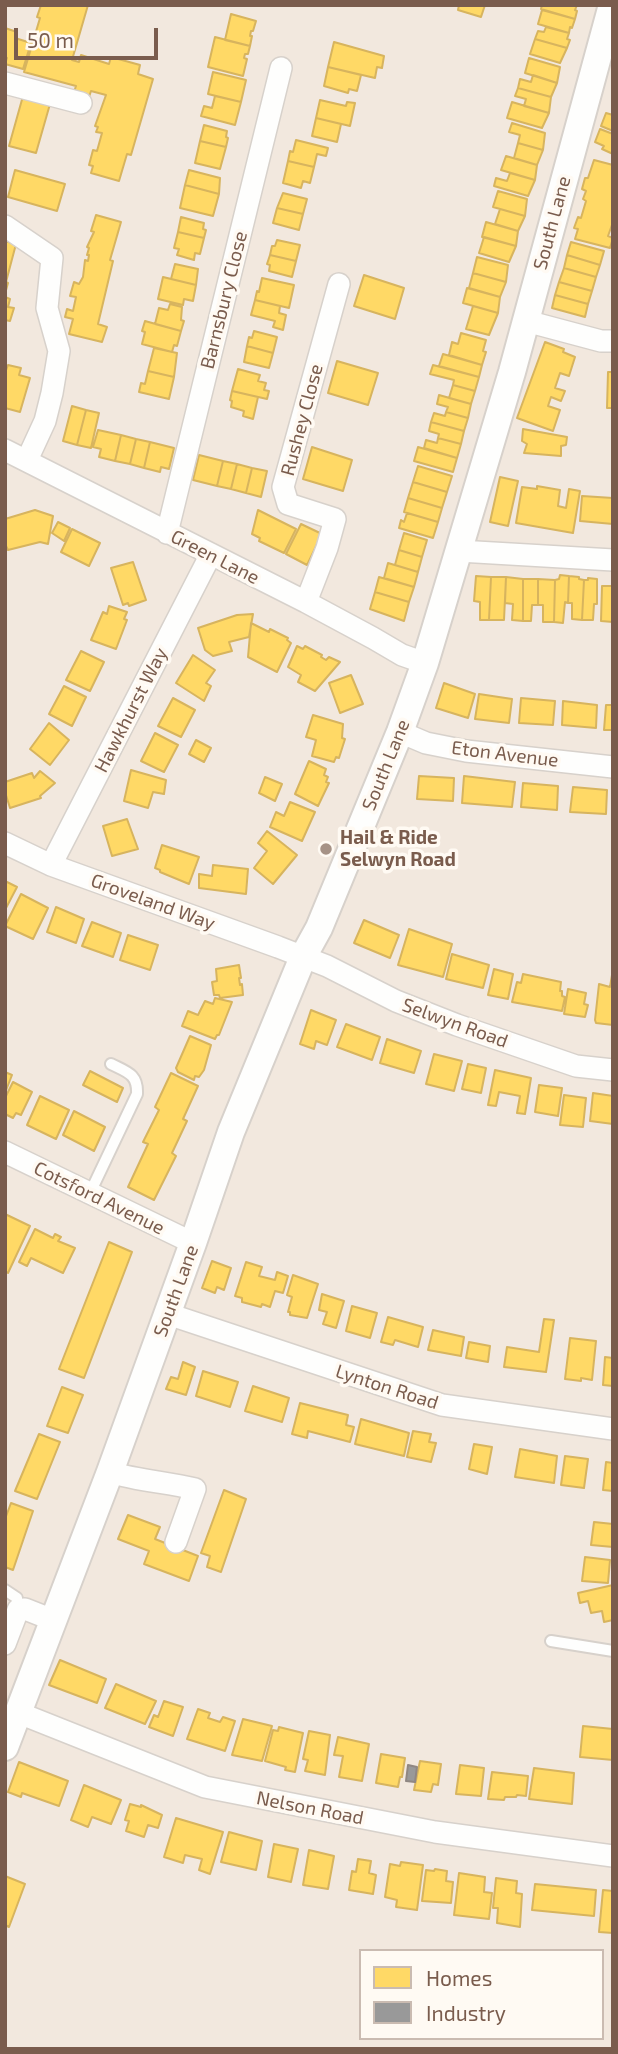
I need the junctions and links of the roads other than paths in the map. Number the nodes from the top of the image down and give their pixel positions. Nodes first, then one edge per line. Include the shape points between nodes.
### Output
1 (612, 5) edge
2 (281, 68) dead end
3 (5, 83) edge
4 (81, 103) dead end
5 (5, 226) edge
6 (339, 284) dead end
7 (526, 321) junction
8 (613, 341) edge
9 (11, 454) edge
10 (167, 533) junction
11 (459, 551) junction
12 (211, 554) junction
13 (613, 560) edge
14 (306, 602) junction
15 (425, 663) junction
16 (400, 732) junction
17 (613, 767) edge
18 (5, 842) edge
19 (51, 865) junction
20 (303, 957) junction
21 (111, 1064) dead end
22 (613, 1070) edge
23 (5, 1152) edge
24 (90, 1193) junction
25 (193, 1243) junction
26 (167, 1314) junction
27 (613, 1429) edge
28 (110, 1472) junction
29 (176, 1542) dead end
30 (5, 1590) edge
31 (18, 1611) junction
32 (53, 1620) junction
33 (551, 1641) dead end
34 (5, 1644) edge
35 (613, 1651) edge
36 (19, 1713) junction
37 (5, 1747) edge
38 (613, 1856) edge

1 - 7 street, South Lane
2 - 10 street, Barnsbury Close
3 - 4 street
5 - 9 street via 52,258 47,308 59,351 45,421
6 - 14 street, Rushey Close via 284,487 288,504 335,519
7 - 8 street
7 - 11 street, South Lane
9 - 10 street, Green Lane
10 - 12 street, Green Lane
11 - 13 street
11 - 15 street, South Lane
12 - 14 street, Green Lane
12 - 19 street, Hawkhurst Way
14 - 15 street, Green Lane
15 - 16 street, South Lane
16 - 17 street, Eton Avenue via 466,751
16 - 20 street, South Lane
18 - 19 street, Groveland Way
19 - 20 street, Groveland Way
20 - 22 street, Selwyn Road via 457,1025 576,1066
20 - 25 street, South Lane via 231,1132
21 - 24 lane via 135,1077 137,1094
23 - 24 street, Cotsford Avenue
24 - 25 street, Cotsford Avenue
25 - 26 street, South Lane
26 - 27 street, Lynton Road via 442,1405
26 - 28 street, South Lane
28 - 29 street via 195,1489
28 - 32 street, South Lane
30 - 31 lane via 17,1598
31 - 32 street via 25,1609
31 - 34 street
32 - 36 street, South Lane
33 - 35 lane
36 - 37 street, South Lane
36 - 38 street, Nelson Road via 205,1787 435,1832

